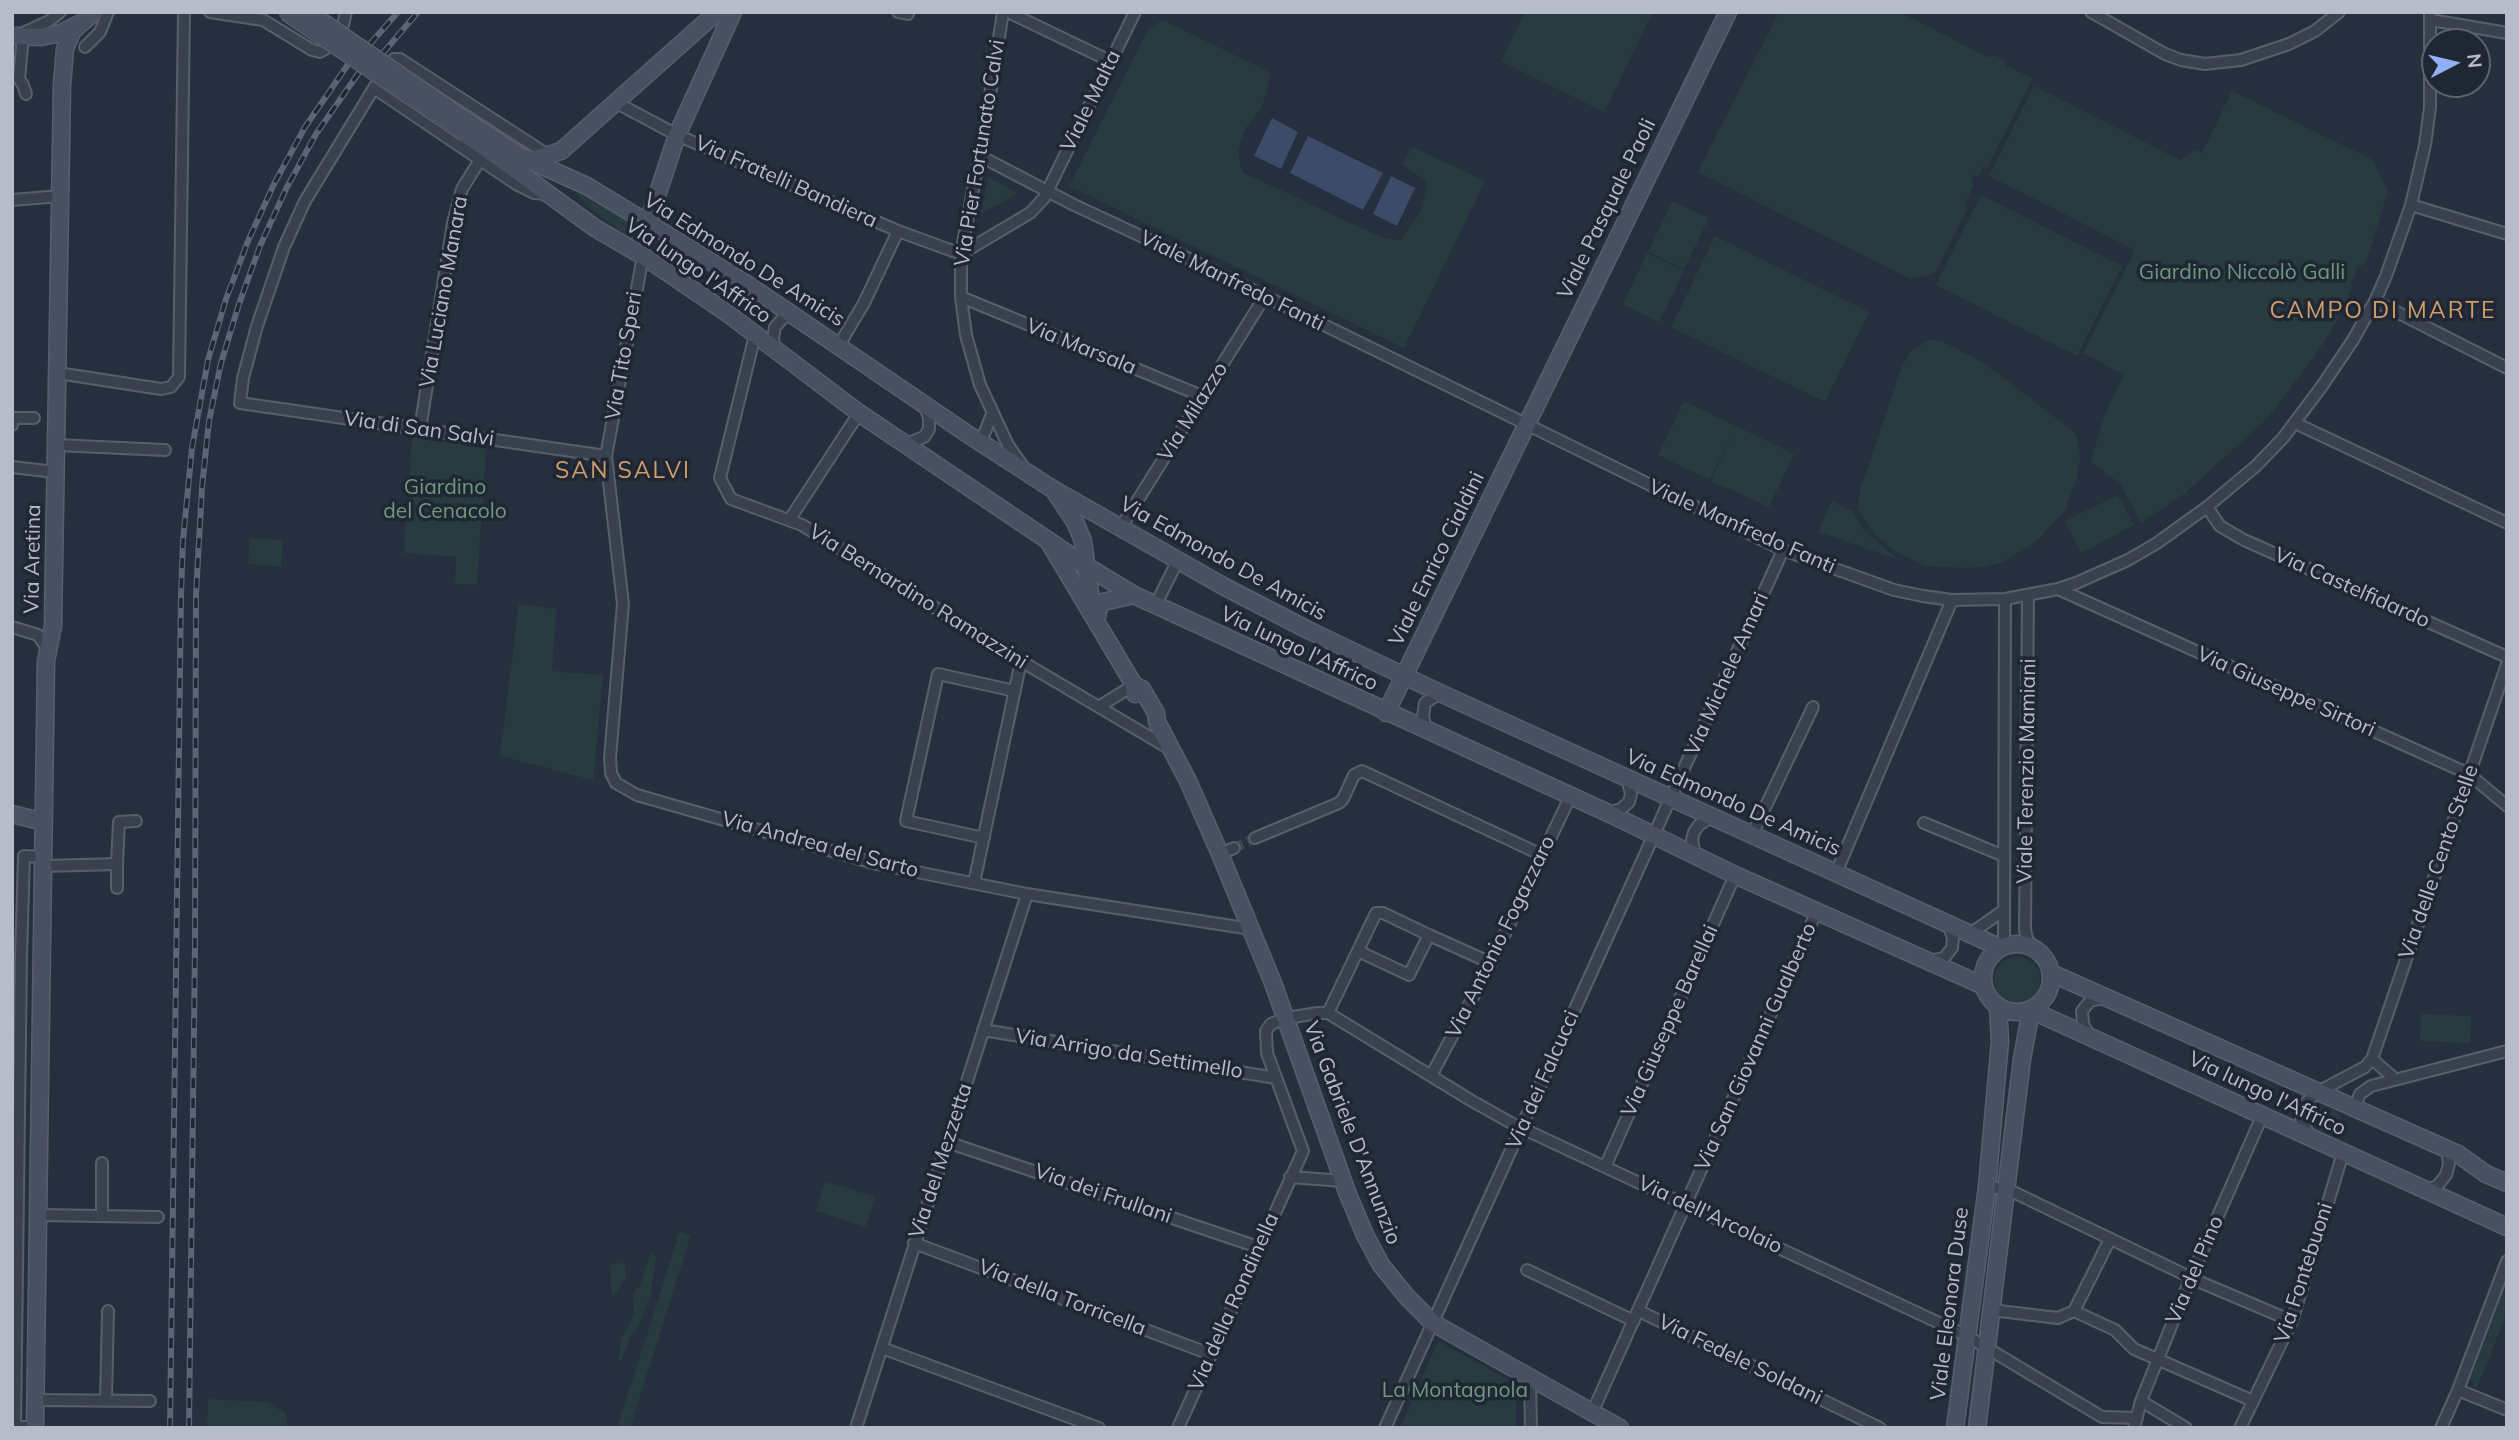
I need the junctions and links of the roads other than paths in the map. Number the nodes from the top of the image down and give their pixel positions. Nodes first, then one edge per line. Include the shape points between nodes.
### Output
1 (60, 12) edge
2 (66, 12) edge
3 (94, 12) edge
4 (108, 12) edge
5 (184, 12) edge
6 (209, 12) edge
7 (286, 12) edge
8 (308, 12) edge
9 (346, 12) edge
10 (717, 12) edge
11 (733, 12) edge
12 (1005, 12) edge
13 (1135, 12) edge
14 (1728, 12) edge
15 (2091, 12) edge
16 (2339, 12) edge
17 (2431, 16) edge
18 (343, 25) dead end
19 (76, 27) junction
20 (2507, 33) edge
21 (16, 36) edge
22 (85, 47) dead end
23 (327, 48) dead end
24 (394, 59) dead end
25 (1110, 61) junction
26 (26, 94) dead end
27 (615, 102) junction
28 (468, 128) junction
29 (677, 135) junction
30 (554, 153) junction
31 (980, 156) junction
32 (480, 160) junction
33 (529, 161) junction
34 (563, 176) junction
35 (1047, 191) junction
36 (550, 195) junction
37 (60, 196) junction
38 (12, 200) edge
39 (2410, 205) junction
40 (648, 223) junction
41 (595, 228) junction
42 (898, 231) junction
43 (2507, 234) edge
44 (961, 254) junction
45 (643, 256) junction
46 (1265, 296) junction
47 (961, 297) junction
48 (2375, 301) junction
49 (796, 316) junction
50 (755, 335) junction
51 (839, 345) junction
52 (776, 352) junction
53 (2507, 368) edge
54 (58, 373) junction
55 (1202, 396) junction
56 (240, 403) joint
57 (924, 405) junction
58 (859, 413) junction
59 (992, 414) junction
60 (34, 418) dead end
61 (2295, 423) junction
62 (1526, 424) junction
63 (12, 425) edge
64 (421, 429) junction
65 (981, 442) junction
66 (905, 444) junction
67 (56, 445) junction
68 (165, 450) dead end
69 (602, 455) junction
70 (12, 467) edge
71 (55, 471) junction
72 (1027, 472) junction
73 (1051, 488) junction
74 (2207, 507) junction
75 (790, 519) junction
76 (2507, 523) edge
77 (1121, 527) junction
78 (1047, 539) junction
79 (1783, 550) junction
80 (618, 559) joint
81 (1178, 561) junction
82 (1086, 566) junction
83 (2058, 589) junction
84 (1135, 595) junction
85 (2028, 595) junction
86 (2005, 599) junction
87 (1952, 600) junction
88 (1155, 606) junction
89 (1096, 620) junction
90 (12, 627) edge
91 (48, 650) junction
92 (2507, 657) edge
93 (1021, 661) junction
94 (2507, 664) edge
95 (1404, 676) junction
96 (1135, 685) junction
97 (1015, 691) junction
98 (1440, 693) junction
99 (1100, 706) junction
100 (1813, 707) dead end
101 (1386, 713) junction
102 (1426, 731) junction
103 (1173, 750) junction
104 (2469, 774) junction
105 (1627, 778) junction
106 (1570, 797) junction
107 (1671, 799) junction
108 (2507, 806) edge
109 (1608, 813) junction
110 (12, 814) edge
111 (1711, 817) junction
112 (136, 821) dead end
113 (44, 822) junction
114 (1924, 823) dead end
115 (1752, 835) junction
116 (1654, 836) junction
117 (984, 838) junction
118 (1255, 838) tunnel mouth
119 (1542, 855) junction
120 (1695, 855) junction
121 (2004, 856) junction
122 (44, 862) junction
123 (117, 864) junction
124 (1836, 873) junction
125 (1735, 875) junction
126 (974, 883) junction
127 (117, 888) dead end
128 (1027, 894) junction
129 (44, 910) junction
130 (2004, 910) junction
131 (23, 911) junction
132 (1817, 911) junction
133 (1948, 924) junction
134 (1251, 929) junction
135 (1429, 934) junction
136 (1970, 934) junction
137 (2029, 946) junction
138 (2001, 948) junction
139 (1358, 951) junction
140 (1929, 961) junction
141 (1491, 963) junction
142 (2051, 974) junction
143 (1984, 986) junction
144 (2104, 998) junction
145 (1998, 1007) junction
146 (2031, 1010) junction
147 (1328, 1013) junction
148 (1286, 1018) junction
149 (984, 1030) junction
150 (2090, 1035) junction
151 (2507, 1051) edge
152 (2372, 1059) junction
153 (1431, 1076) junction
154 (1276, 1078) junction
155 (2395, 1079) junction
156 (2316, 1093) junction
157 (2354, 1109) junction
158 (2263, 1114) junction
159 (1521, 1128) junction
160 (2311, 1137) junction
161 (947, 1142) junction
162 (2447, 1150) junction
163 (1303, 1151) joint
164 (2343, 1153) junction
165 (102, 1163) dead end
166 (1605, 1167) junction
167 (1290, 1177) junction
168 (1344, 1181) junction
169 (2507, 1182) edge
170 (1987, 1186) junction
171 (2007, 1189) junction
172 (2426, 1191) junction
173 (1686, 1204) junction
174 (40, 1215) junction
175 (102, 1216) junction
176 (158, 1217) dead end
177 (2507, 1227) edge
178 (2110, 1239) junction
179 (914, 1243) junction
180 (1258, 1247) junction
181 (2507, 1261) edge
182 (1527, 1270) dead end
183 (2191, 1278) junction
184 (1991, 1310) junction
185 (108, 1311) dead end
186 (2074, 1311) junction
187 (1637, 1316) junction
188 (2292, 1321) junction
189 (1433, 1323) junction
190 (1967, 1336) junction
191 (1987, 1347) junction
192 (882, 1348) junction
193 (1210, 1354) junction
194 (2159, 1359) junction
195 (1530, 1379) junction
196 (2458, 1390) junction
197 (36, 1400) junction
198 (106, 1401) junction
199 (2141, 1401) junction
200 (2253, 1401) junction
201 (150, 1402) dead end
202 (2507, 1410) edge
203 (1592, 1413) junction
204 (2135, 1423) edge
205 (35, 1427) edge
206 (856, 1428) edge
207 (1099, 1428) edge
208 (1178, 1428) edge
209 (1385, 1428) edge
210 (1531, 1428) edge
211 (1620, 1428) edge
212 (1880, 1428) edge
213 (1955, 1428) edge
214 (1977, 1428) edge
215 (2186, 1428) edge
216 (2240, 1428) edge
217 (2441, 1428) edge

1 - 21 street
2 - 19 street
3 - 19 street
4 - 22 street via 100,32
5 - 54 street via 179,377 161,389
6 - 23 street via 263,20 312,50
7 - 28 street, bridge
8 - 28 street, bridge
9 - 18 street
10 - 27 street
11 - 29 street
12 - 25 street
12 - 31 street, Via Pier Fortunato Calvi
13 - 25 street, Viale Malta
14 - 62 street, Viale Pasquale Paoli
15 - 16 street via 2157,51 2206,64 2248,58 2289,44
17 - 20 street
17 - 39 street, Viale Manfredo Fanti via 2430,107
19 - 21 street via 48,36
19 - 37 street, Via Aretina via 63,59
21 - 26 street via 19,79
24 - 30 street
25 - 35 street, Viale Malta
27 - 29 street, Via Fratelli Bandiera
27 - 30 street
28 - 33 street, Via Edmondo De Amicis
28 - 36 street, Via lungo l'Affrico
29 - 40 street
29 - 42 street, Via Fratelli Bandiera
30 - 33 street
30 - 34 street
31 - 35 street, Viale Manfredo Fanti
31 - 44 street, Via Pier Fortunato Calvi
32 - 36 street, Via lungo l'Affrico via 526,189
32 - 56 street, Via lungo l'Affrico via 375,86 305,201 284,247 257,326
32 - 64 street, Via Luciano Manara via 462,189 453,223
33 - 34 street, Via Edmondo De Amicis
34 - 40 street, Via Edmondo De Amicis
34 - 41 street, Via lungo l'Affrico via 574,203
35 - 44 street, Viale Malta via 1030,213
35 - 46 street, Viale Manfredo Fanti
36 - 41 street, Via lungo l'Affrico
37 - 38 street
37 - 54 street, Via Aretina
39 - 43 street
39 - 48 street, Viale Manfredo Fanti
40 - 49 street, Via Edmondo De Amicis
41 - 45 street, Via lungo l'Affrico
42 - 44 street, Via Fratelli Bandiera
42 - 51 street
44 - 47 street, Via Pier Fortunato Calvi
45 - 50 street, Via lungo l'Affrico
45 - 69 street, Via Tito Speri
46 - 55 street, Via Milazzo
46 - 62 street, Viale Manfredo Fanti
47 - 55 street, Via Marsala
47 - 59 street, Via Pier Fortunato Calvi via 971,356
48 - 53 street
48 - 61 street, Viale Manfredo Fanti
49 - 51 street, Via Edmondo De Amicis
49 - 52 street, Via lungo l'Affrico via 784,317 775,327
50 - 52 street, Via lungo l'Affrico
50 - 75 street, Via Bernardino Ramazzini via 720,478 731,499
51 - 57 street, Via Edmondo De Amicis
52 - 58 street, Via lungo l'Affrico
54 - 67 street, Via Aretina
55 - 77 street, Via Milazzo
56 - 64 street, Via di San Salvi
57 - 65 street, Via Edmondo De Amicis
57 - 66 street via 929,429 924,437
58 - 66 street, Via lungo l'Affrico
58 - 75 street
59 - 65 street
59 - 72 street, Via Pier Fortunato Calvi
60 - 63 street via 13,418
61 - 74 street, Viale Manfredo Fanti via 2256,466
61 - 76 street
62 - 79 street, Viale Manfredo Fanti
62 - 95 street, Viale Enrico Cialdini
64 - 69 street, Via di San Salvi
65 - 72 street, Via Edmondo De Amicis
66 - 78 street, Via lungo l'Affrico
67 - 68 street
67 - 71 street, Via Aretina
69 - 80 street, Via Tito Speri
70 - 71 street
71 - 91 street, Via Aretina via 53,626
72 - 73 street, Via Edmondo De Amicis
73 - 77 street, Via Edmondo De Amicis
73 - 82 street via 1079,528
74 - 83 street, Viale Manfredo Fanti via 2128,560
74 - 92 street, Via Castelfidardo via 2220,526 2244,540
75 - 93 street, Via Bernardino Ramazzini
77 - 81 street, Via Edmondo De Amicis
78 - 82 street, Via lungo l'Affrico
78 - 89 street, Via Gabriele D'Annunzio
79 - 87 street, Viale Manfredo Fanti via 1894,590
79 - 107 street, Via Michele Amari
80 - 126 street, Via Andrea del Sarto via 623,604 610,768 619,786 860,859
81 - 88 street
81 - 95 street, Via Edmondo De Amicis
82 - 84 street, Via lungo l'Affrico
82 - 89 street, Via Gabriele D'Annunzio
83 - 85 street, Viale Manfredo Fanti
83 - 104 street, Via Giuseppe Sirtori
84 - 88 street, Via lungo l'Affrico
84 - 89 street via 1103,602
85 - 86 street, Viale Manfredo Fanti
85 - 137 street, Viale Terenzio Mamiani via 2025,930
86 - 87 street, Viale Manfredo Fanti
86 - 121 street, Viale Terenzio Mamiani
87 - 124 street
88 - 101 street, Via lungo l'Affrico
89 - 96 street, Via Gabriele D'Annunzio
90 - 91 street via 37,635
91 - 113 street, Via Aretina
93 - 97 street
93 - 99 street, Via Bernardino Ramazzini
94 - 104 street, Via delle Cento Stelle
95 - 98 street, Via Edmondo De Amicis
95 - 101 street, Viale Enrico Cialdini
96 - 99 street
96 - 103 street, Via Gabriele D'Annunzio via 1134,693
97 - 117 street
97 - 117 street via 938,674 906,821
98 - 102 street via 1425,703
98 - 105 street, Via Edmondo De Amicis
99 - 103 street, Via Bernardino Ramazzini
100 - 115 street
101 - 102 street, Via lungo l'Affrico
102 - 106 street, Via lungo l'Affrico
103 - 134 street, Via Gabriele D'Annunzio via 1227,851
104 - 108 street, Via Giuseppe Sirtori
104 - 152 street, Via delle Cento Stelle
105 - 107 street, Via Edmondo De Amicis
105 - 109 street via 1629,802
106 - 109 street, Via lungo l'Affrico
106 - 119 street, Via Antonio Fogazzaro
107 - 111 street, Via Edmondo De Amicis
107 - 116 street, Via Michele Amari
109 - 116 street, Via lungo l'Affrico
110 - 113 street
111 - 115 street, Via Edmondo De Amicis
111 - 120 street via 1694,832
112 - 123 street via 119,822
113 - 122 street, Via Aretina
114 - 121 street
115 - 124 street, Via Edmondo De Amicis
116 - 120 street, Via lungo l'Affrico
116 - 159 street, Via dei Falcucci
117 - 126 street
118 - 119 street via 1339,803 1354,775 1362,771
119 - 141 street, Via Antonio Fogazzaro
120 - 125 street, Via lungo l'Affrico
121 - 130 street, Viale Terenzio Mamiani
122 - 123 street via 84,867
122 - 129 street, Via Aretina
122 - 131 street via 24,856
123 - 127 street
124 - 133 street, Via Edmondo De Amicis
125 - 132 street, Via lungo l'Affrico
125 - 166 street, Via Giuseppe Barellai
126 - 128 street, Via Andrea del Sarto
128 - 134 street, Via Andrea del Sarto
128 - 149 street, Via del Mezzetta
129 - 131 street
129 - 174 street, Via Aretina
130 - 136 street, Viale Terenzio Mamiani
130 - 138 street, Viale Terenzio Mamiani
131 - 205 street via 15,1427
132 - 140 street, Via lungo l'Affrico
132 - 173 street, Via San Giovanni Gualberto
133 - 136 street, Via Edmondo De Amicis
133 - 140 street via 1952,948 1944,958
134 - 148 street, Via Gabriele D'Annunzio
135 - 139 street via 1378,912
135 - 139 street via 1409,975
135 - 141 street
136 - 138 street, Via Edmondo De Amicis
137 - 138 street
137 - 142 street via 2043,956
138 - 143 street via 1986,965
139 - 147 street
140 - 143 street, Via lungo l'Affrico
141 - 153 street, Via Antonio Fogazzaro
142 - 144 street
142 - 146 street via 2047,995
143 - 145 street
144 - 150 street via 2090,1001 2082,1011
144 - 156 street
145 - 146 street, Via lungo l'Affrico via 2014,1013
145 - 170 street, Viale Eleonora Duse via 2000,1041
146 - 150 street, Via lungo l'Affrico
146 - 171 street, Viale Eleonora Duse
147 - 148 street
147 - 153 street, Via dell'Arcolaio
148 - 154 street, Via Gabriele D'Annunzio via 1269,1025 1265,1035
148 - 168 street, Via Gabriele D'Annunzio
149 - 154 street, Via Arrigo da Settimello
149 - 161 street, Via del Mezzetta
150 - 158 street, Via lungo l'Affrico
151 - 155 street
152 - 155 street
152 - 156 street
153 - 159 street, Via dell'Arcolaio
154 - 163 street, Via Gabriele D'Annunzio
155 - 157 street via 2365,1088
156 - 157 street
156 - 160 street, Via lungo l'Affrico via 2301,1115
157 - 162 street
158 - 160 street, Via lungo l'Affrico
158 - 183 street, Via del Pino
159 - 166 street, Via dell'Arcolaio
159 - 189 street, Via dei Falcucci
160 - 164 street, Via lungo l'Affrico
161 - 179 street, Via del Mezzetta
161 - 180 street, Via dei Frullani
162 - 169 street
162 - 172 street via 2446,1175
163 - 167 street, Via della Rondinella
164 - 172 street, Via lungo l'Affrico
164 - 188 street, Via Fontebuoni
165 - 175 street
166 - 173 street, Via dell'Arcolaio
167 - 168 street
167 - 180 street, Via della Rondinella
168 - 189 street, Via Gabriele D'Annunzio via 1381,1265
170 - 171 street, Viale Eleonora Duse
170 - 190 street, Viale Eleonora Duse
171 - 178 street
171 - 184 street, Viale Eleonora Duse
172 - 177 street, Via lungo l'Affrico
173 - 187 street, Via San Giovanni Gualberto
173 - 190 street, Via dell'Arcolaio
174 - 175 street
174 - 197 street, Via Aretina
175 - 176 street
178 - 183 street
178 - 186 street
179 - 192 street, Via del Mezzetta
179 - 193 street, Via della Torricella
180 - 193 street, Via della Rondinella
181 - 196 street
182 - 187 street, Via Fedele Soldani
183 - 188 street
183 - 194 street, Via del Pino
184 - 186 street via 2058,1318
184 - 191 street, Viale Eleonora Duse
185 - 198 street
186 - 194 street via 2115,1330 2134,1349
187 - 203 street, Via San Giovanni Gualberto
187 - 212 street, Via Fedele Soldani
188 - 200 street, Via Fontebuoni
189 - 195 street, Via Gabriele D'Annunzio
189 - 209 street, Via dei Falcucci
190 - 191 street, Via dell'Arcolaio
190 - 213 street, Viale Eleonora Duse
191 - 204 street, Via dell'Arcolaio via 2102,1417
191 - 214 street, Viale Eleonora Duse
192 - 206 street, Via del Mezzetta
192 - 207 street
193 - 208 street, Via della Rondinella
194 - 199 street, Via del Pino
194 - 200 street
195 - 203 street, Via Gabriele D'Annunzio
195 - 210 street
196 - 202 street
196 - 217 street
197 - 198 street
197 - 205 street, Via Aretina
198 - 201 street
199 - 204 street, Via del Pino
199 - 215 street
200 - 216 street, Via Fontebuoni
203 - 211 street, Via Gabriele D'Annunzio

